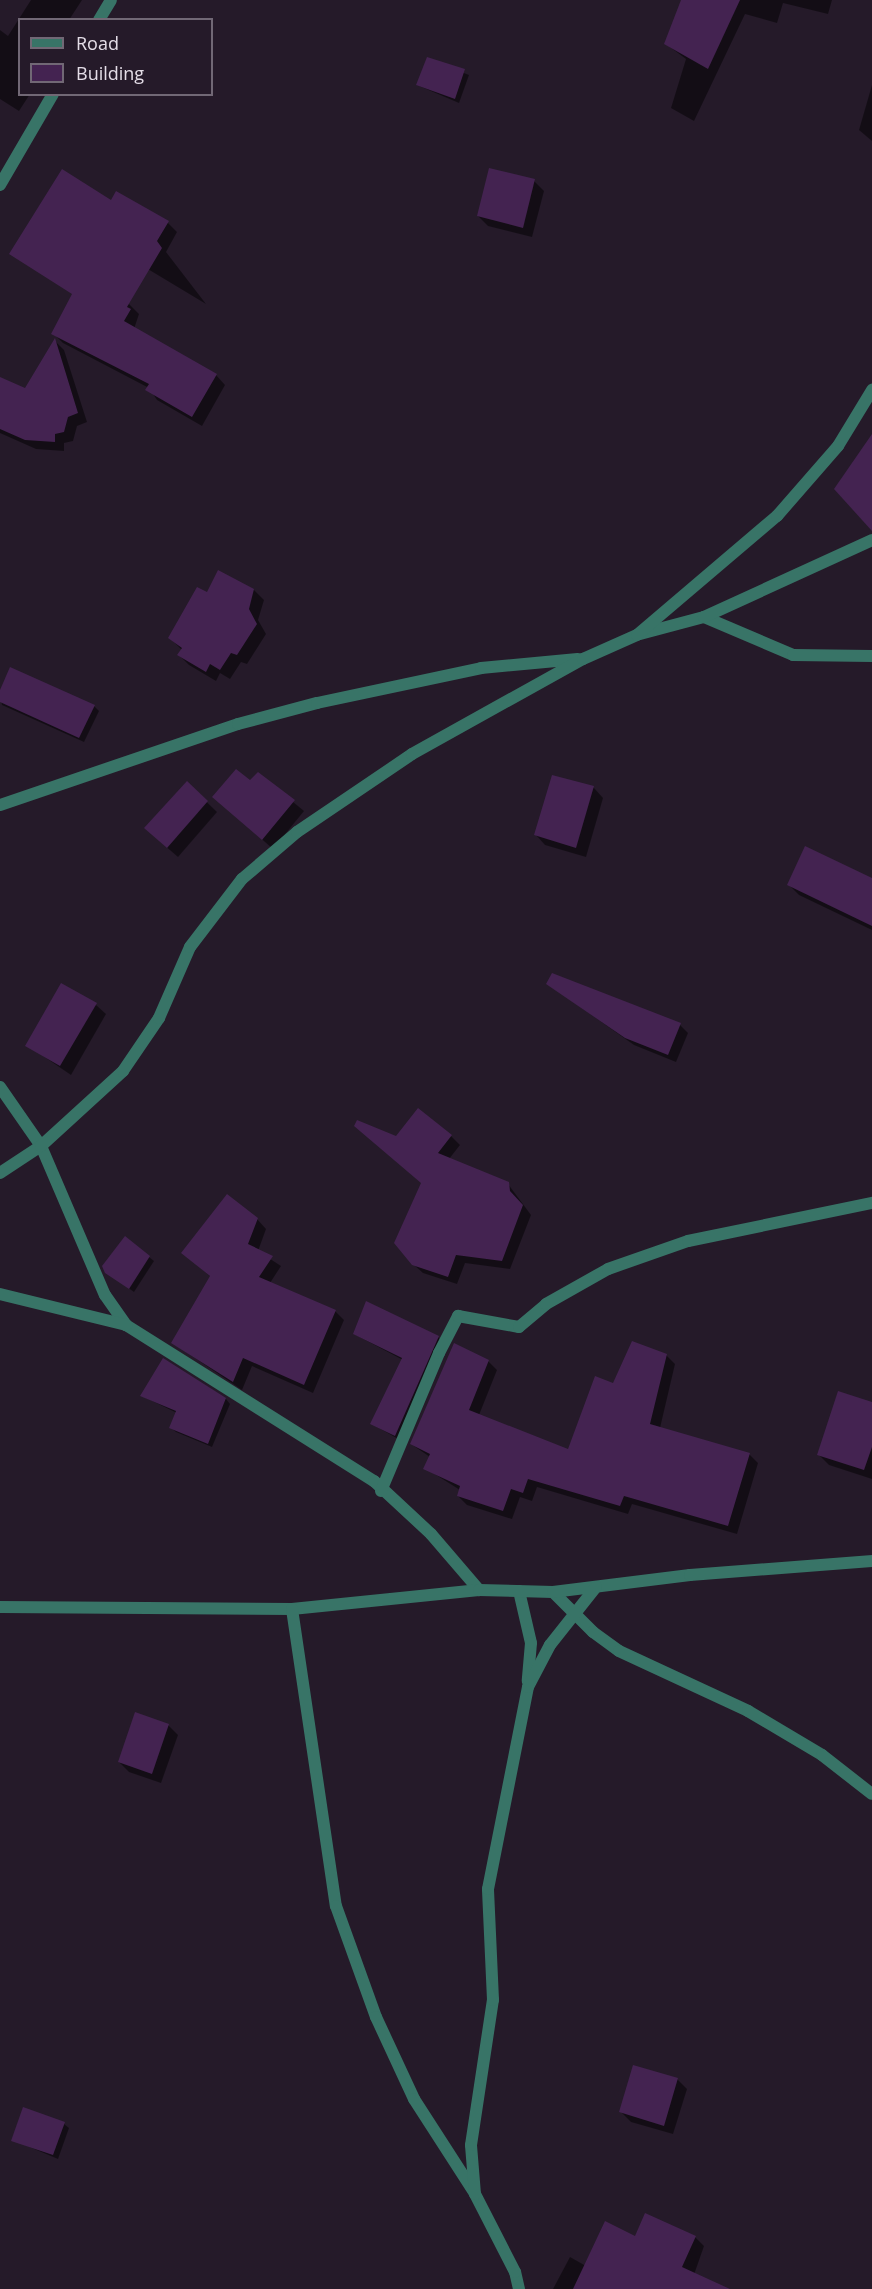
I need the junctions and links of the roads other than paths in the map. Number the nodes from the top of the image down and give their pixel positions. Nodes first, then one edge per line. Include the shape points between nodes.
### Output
1 (112, 1) edge
2 (100, 18) edge
3 (52, 96) edge
4 (0, 185) edge
5 (872, 390) edge
6 (872, 540) edge
7 (704, 617) junction
8 (637, 635) junction
9 (872, 656) edge
10 (583, 658) junction
11 (0, 805) edge
12 (0, 1088) edge
13 (41, 1146) junction
14 (0, 1173) edge
15 (872, 1203) edge
16 (0, 1294) edge
17 (126, 1325) junction
18 (381, 1491) junction
19 (872, 1562) edge
20 (596, 1587) junction
21 (478, 1590) junction
22 (519, 1591) junction
23 (553, 1592) junction
24 (0, 1607) edge
25 (292, 1609) junction
26 (573, 1612) junction
27 (528, 1687) junction
28 (872, 1794) edge
29 (476, 2194) junction
30 (519, 2289) edge

1 - 2 street
3 - 4 street
5 - 8 street via 838,446 777,516
6 - 7 street
7 - 8 street
7 - 9 street via 793,656
8 - 10 street
10 - 11 street via 481,668 317,703 238,724
10 - 13 street via 494,706 350,793 242,879 190,947 159,1017 123,1071
12 - 13 street
13 - 14 street
13 - 17 street via 105,1295
15 - 18 street via 688,1241 608,1269 546,1304 519,1327 459,1316 438,1353
16 - 17 street
17 - 18 street via 374,1481
18 - 21 street via 431,1534
19 - 20 street via 690,1575
20 - 23 street
20 - 26 street
21 - 22 street
21 - 25 street
22 - 23 street
22 - 27 street via 531,1643
23 - 26 street
24 - 25 street
25 - 29 street via 336,1906 376,2017 414,2099
26 - 27 street
26 - 28 street via 618,1651 748,1711 822,1755
27 - 29 street via 488,1889 493,2000 471,2145
29 - 30 street via 515,2272

